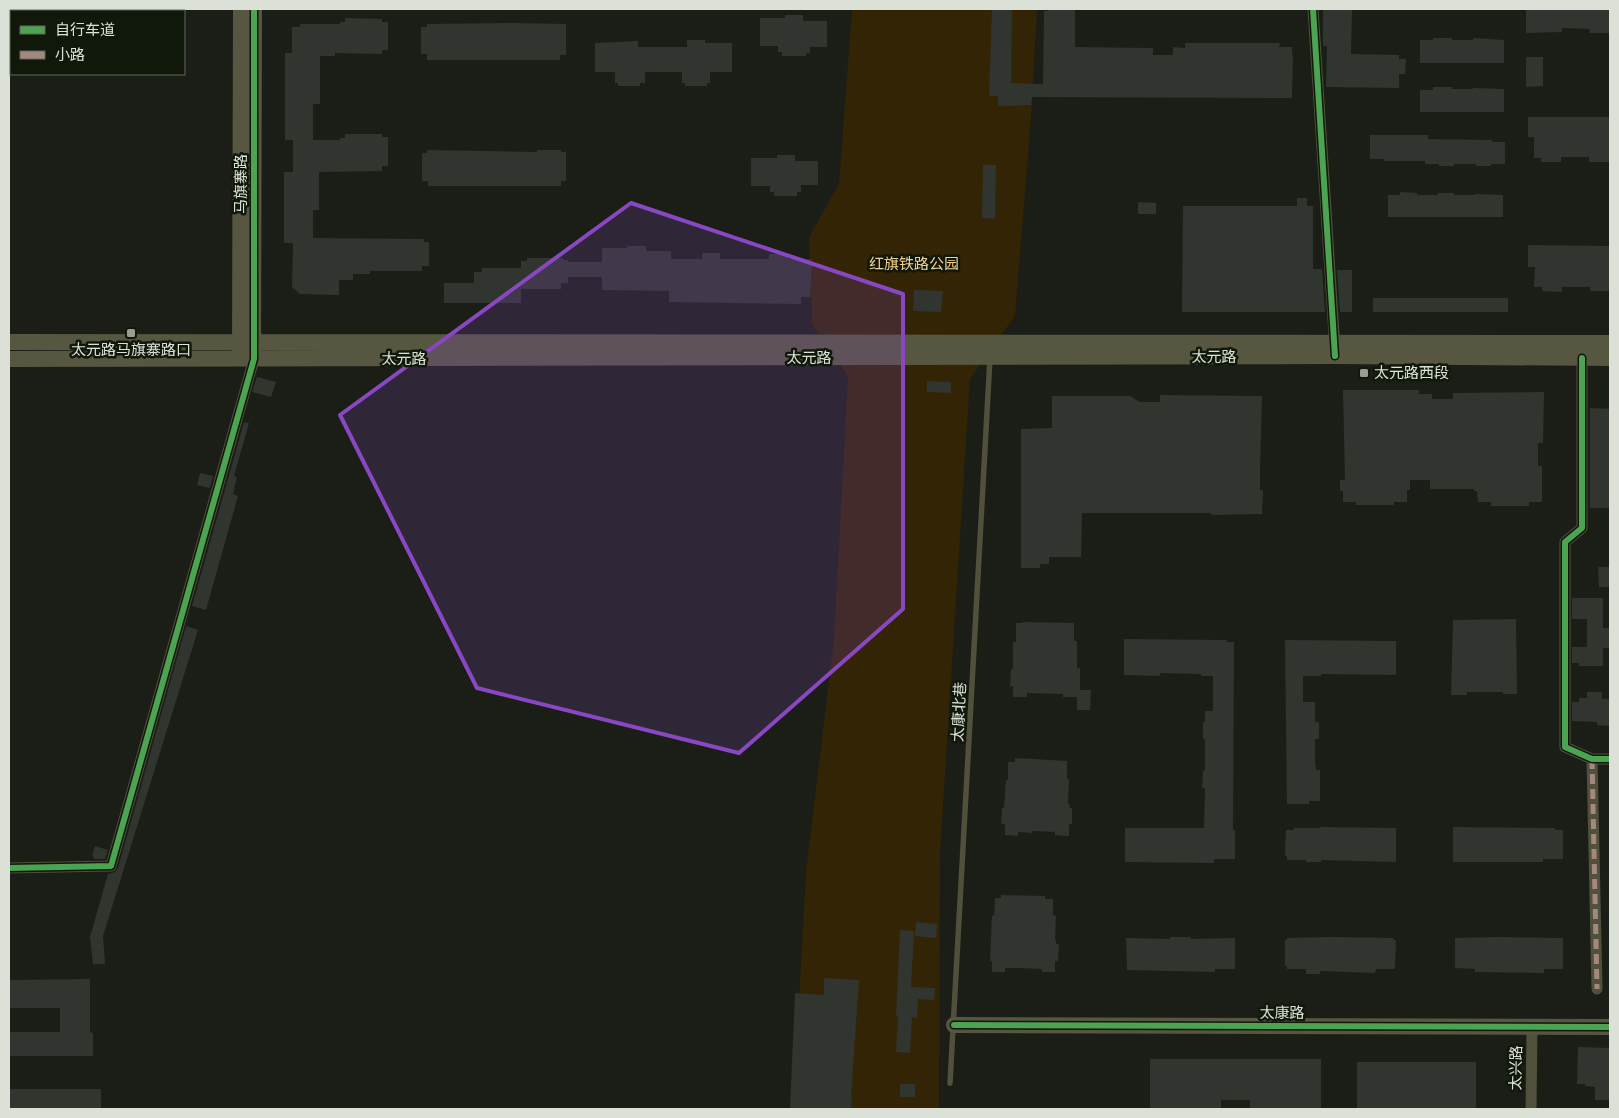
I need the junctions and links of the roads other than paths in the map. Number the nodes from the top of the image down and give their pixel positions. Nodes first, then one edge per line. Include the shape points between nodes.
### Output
1 (241, 9) edge
2 (254, 9) edge
3 (1313, 9) edge
4 (9, 342) edge
5 (1610, 344) edge
6 (1335, 350) junction
7 (247, 351) junction
8 (991, 351) junction
9 (1582, 358) junction
10 (1610, 358) edge
11 (9, 359) edge
12 (1610, 758) edge
13 (1592, 759) junction
14 (9, 868) edge
15 (1597, 989) dead end
16 (954, 1025) junction
17 (1532, 1027) junction
18 (1610, 1027) edge
19 (950, 1083) dead end
20 (1531, 1109) edge

1 - 7 main road, 马旗寨路
2 - 7 main road, 马旗寨路
3 - 6 street
4 - 7 main road, 太元路
5 - 6 main road, 太元路
6 - 8 main road, 太元路
6 - 9 main road, 太元路
7 - 8 main road, 太元路
7 - 11 main road, 太元路
7 - 14 street via 111,866
8 - 16 lane, 太康北巷
9 - 10 main road, 太元路
9 - 13 street via 1582,528 1565,542 1565,747
12 - 13 street
13 - 15 street
16 - 17 main road, 太康路
16 - 19 lane, 太康北巷
17 - 18 main road, 太康路
17 - 20 street, 太兴路

